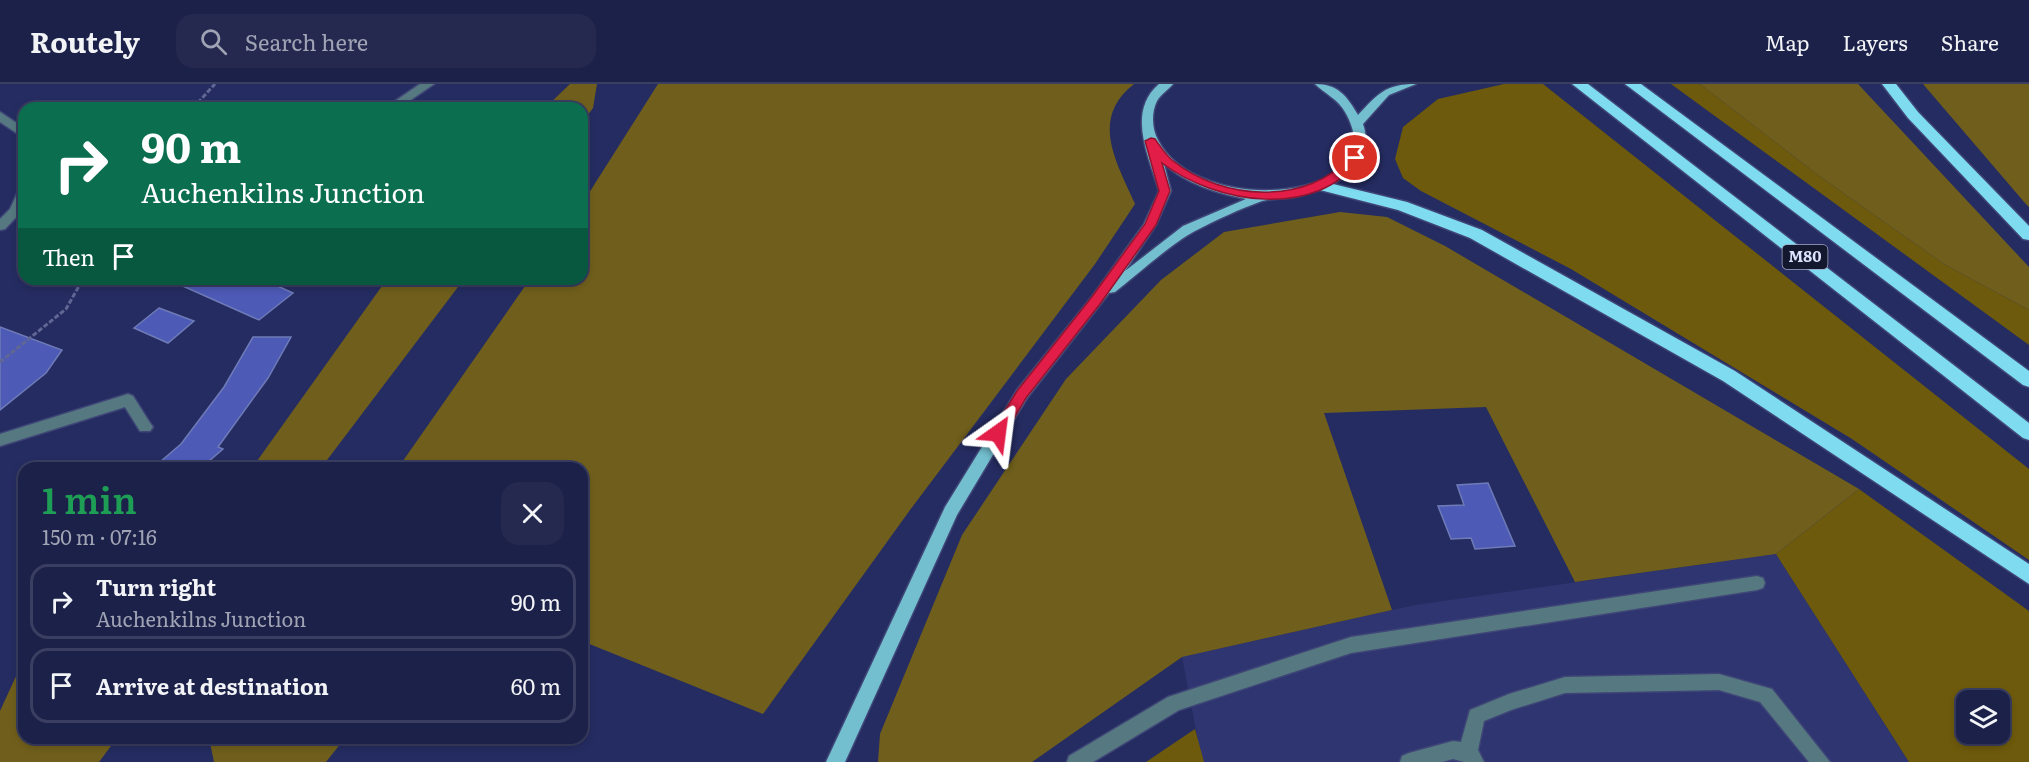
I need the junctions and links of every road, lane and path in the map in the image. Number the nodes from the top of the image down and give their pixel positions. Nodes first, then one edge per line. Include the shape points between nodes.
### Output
1 (215, 84) edge
2 (428, 84) edge
3 (1167, 84) edge
4 (1321, 84) edge
5 (1410, 84) edge
6 (1579, 84) edge
7 (1632, 84) edge
8 (1889, 84) edge
9 (198, 102) edge
10 (400, 102) edge
11 (0, 116) edge
12 (1358, 123) junction
13 (18, 130) edge
14 (1151, 141) junction
15 (1321, 186) junction
16 (1263, 196) junction
17 (18, 212) edge
18 (0, 226) edge
19 (2029, 235) edge
20 (80, 285) edge
21 (1096, 301) junction
22 (0, 362) edge
23 (2029, 380) edge
24 (145, 427) dead end
25 (2029, 433) edge
26 (0, 440) edge
27 (2029, 575) edge
28 (1757, 583) dead end
29 (1465, 755) edge
30 (835, 762) edge
31 (1076, 762) edge
32 (1409, 762) edge
33 (1821, 762) edge

1 - 9 path
2 - 10 street
3 - 14 main road via 1149,105 1146,123
4 - 12 main road via 1346,103
5 - 12 main road via 1385,93
6 - 25 highway, M80
7 - 23 highway, M80
8 - 19 highway via 1913,115
11 - 13 street
12 - 15 main road via 1360,141 1355,158 1342,174
14 - 16 main road via 1167,162 1193,179 1226,191
14 - 21 main road via 1165,191 1150,225
15 - 16 main road via 1293,194
15 - 27 highway via 1402,206 1476,234 1594,298 1729,376
16 - 21 main road via 1188,229
17 - 18 street
20 - 22 path via 66,309
21 - 30 main road via 1022,394 951,512
24 - 26 street via 128,400
28 - 31 street via 1351,645 1174,703
29 - 32 street
29 - 33 street via 1476,716 1565,685 1719,682 1766,695

